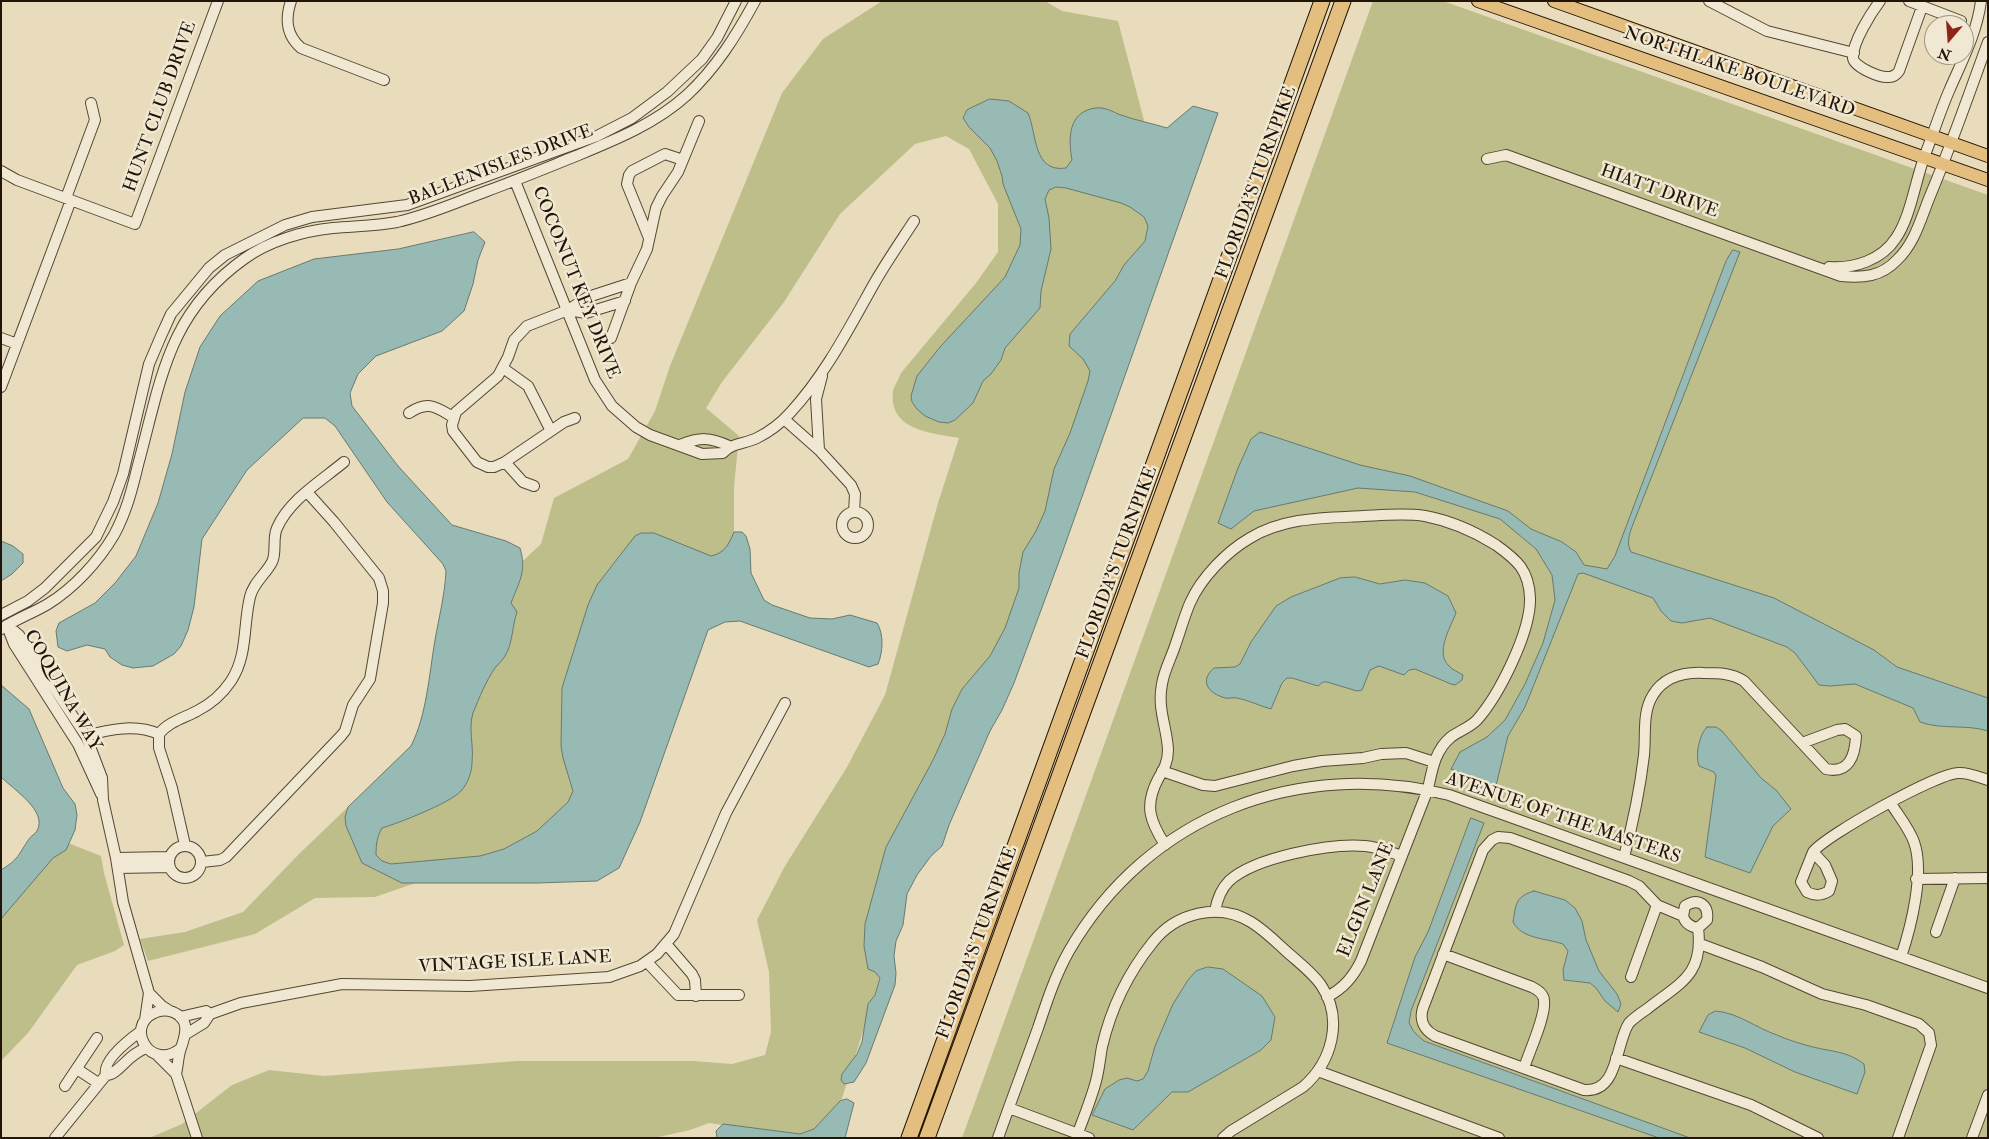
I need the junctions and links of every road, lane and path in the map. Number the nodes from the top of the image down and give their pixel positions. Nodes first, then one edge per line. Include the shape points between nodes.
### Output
1 (218, 1) edge
2 (291, 1) edge
3 (736, 1) edge
4 (755, 1) edge
5 (1322, 1) edge
6 (1343, 1) edge
7 (1478, 1) edge
8 (1554, 1) edge
9 (1709, 1) edge
10 (1880, 1) edge
11 (1909, 1) edge
12 (1981, 1) edge
13 (1922, 7) junction
14 (1943, 15) edge
15 (1988, 42) edge
16 (1854, 53) junction
17 (384, 80) dead end
18 (91, 102) dead end
19 (699, 121) dead end
20 (1932, 136) junction
21 (1951, 143) junction
22 (1988, 156) edge
23 (1924, 157) junction
24 (683, 160) junction
25 (1487, 160) dead end
26 (1943, 164) junction
27 (1, 171) edge
28 (1988, 180) edge
29 (515, 181) junction
30 (68, 199) junction
31 (914, 221) dead end
32 (649, 239) junction
33 (1820, 267) junction
34 (631, 283) junction
35 (625, 301) junction
36 (568, 310) junction
37 (1, 338) edge
38 (611, 338) dead end
39 (17, 344) junction
40 (502, 368) junction
41 (824, 370) junction
42 (1, 387) edge
43 (409, 413) dead end
44 (453, 417) junction
45 (575, 418) dead end
46 (784, 419) junction
47 (550, 431) junction
48 (680, 445) junction
49 (729, 446) junction
50 (819, 450) junction
51 (344, 462) dead end
52 (505, 462) junction
53 (534, 486) dead end
54 (307, 492) junction
55 (854, 512) dead end
56 (1, 615) edge
57 (4, 627) edge
58 (785, 703) dead end
59 (159, 734) junction
60 (86, 736) junction
61 (1802, 743) junction
62 (1434, 762) junction
63 (1162, 772) junction
64 (1988, 780) edge
65 (1428, 789) junction
66 (103, 800) junction
67 (1890, 802) junction
68 (185, 845) junction
69 (1165, 846) junction
70 (1812, 852) dead end
71 (1402, 856) junction
72 (1624, 857) junction
73 (170, 862) junction
74 (202, 862) junction
75 (117, 863) junction
76 (1955, 878) junction
77 (1988, 878) edge
78 (1916, 879) junction
79 (1706, 886) junction
80 (1700, 902) junction
81 (1657, 905) junction
82 (1215, 912) junction
83 (1683, 916) junction
84 (1698, 928) junction
85 (1936, 932) dead end
86 (1700, 944) junction
87 (666, 945) junction
88 (1443, 954) junction
89 (1901, 957) junction
90 (647, 962) junction
91 (1631, 977) dead end
92 (1988, 988) edge
93 (149, 993) junction
94 (739, 995) dead end
95 (696, 996) junction
96 (1327, 997) junction
97 (176, 1014) junction
98 (210, 1014) junction
99 (145, 1020) junction
100 (141, 1031) junction
101 (186, 1034) junction
102 (97, 1038) dead end
103 (147, 1048) junction
104 (181, 1048) junction
105 (156, 1054) junction
106 (1616, 1058) junction
107 (111, 1060) junction
108 (120, 1067) junction
109 (1524, 1068) junction
110 (77, 1069) junction
111 (1318, 1071) junction
112 (176, 1074) junction
113 (106, 1075) junction
114 (98, 1084) junction
115 (66, 1086) dead end
116 (1988, 1095) edge
117 (1008, 1108) junction
118 (1077, 1136) edge
119 (56, 1138) edge
120 (197, 1138) edge
121 (909, 1138) edge
122 (927, 1138) edge
123 (998, 1138) edge
124 (1089, 1138) edge
125 (1223, 1138) edge
126 (1499, 1138) edge
127 (1818, 1138) edge
128 (1898, 1138) edge
129 (1972, 1138) edge

1 - 30 street, HUNT CLUB DRIVE via 135,224
2 - 17 street via 287,26 292,39 301,48
3 - 56 street, BALLENISLES DRIVE via 702,59 667,92 632,118 597,136 407,205 312,217 285,225 225,255 209,268 172,314 160,336 123,474 96,537 45,588
4 - 29 street, BALLENISLES DRIVE via 722,57 687,96 652,121 616,139
5 - 121 highway, FLORIDA'S TURNPIKE
6 - 122 highway, FLORIDA'S TURNPIKE
7 - 23 main road, NORTHLAKE BOULEVARD
8 - 20 main road, NORTHLAKE BOULEVARD
9 - 16 street via 1767,31
10 - 16 street
11 - 13 street
12 - 20 street, HIATT DRIVE via 1976,27
13 - 14 street
13 - 16 street via 1898,74 1887,77 1862,68 1855,63
15 - 21 street, HIATT DRIVE
18 - 30 street via 95,120
19 - 24 street
20 - 21 main road, NORTHLAKE BOULEVARD
20 - 23 street, HIATT DRIVE
21 - 22 main road, NORTHLAKE BOULEVARD
21 - 26 street, HIATT DRIVE
23 - 26 main road, NORTHLAKE BOULEVARD
23 - 33 street, HIATT DRIVE via 1896,239 1873,260 1841,268
24 - 32 street via 656,208
24 - 32 street via 664,154 632,170 629,175 627,184
25 - 33 street, HIATT DRIVE via 1506,155
26 - 28 main road, NORTHLAKE BOULEVARD
26 - 33 street, HIATT DRIVE via 1912,242 1897,261 1873,276 1858,278 1841,276
27 - 30 street
29 - 36 street, COCONUT KEY DRIVE
29 - 57 street, BALLENISLES DRIVE via 428,214 394,222 329,228 277,241 228,271 188,314 176,336 158,386 130,501 113,536 89,568 64,591 48,604
30 - 39 street
31 - 41 street, COCONUT KEY DRIVE
32 - 34 street
34 - 35 street
34 - 36 street via 588,297
35 - 36 street via 586,313
35 - 38 street
36 - 40 street via 522,330
36 - 48 street, COCONUT KEY DRIVE via 595,380 612,406 636,427
37 - 39 street
39 - 42 street
40 - 44 street via 490,384
40 - 47 street via 528,386
41 - 46 street, COCONUT KEY DRIVE
41 - 50 street via 816,399
43 - 44 street via 428,405
44 - 52 street via 454,432 477,462 488,468
45 - 47 street
46 - 49 street, COCONUT KEY DRIVE via 757,438
46 - 50 street
47 - 52 street
48 - 49 street via 696,438 715,439
48 - 49 street, COCONUT KEY DRIVE via 702,454 723,453
50 - 55 street via 851,485 855,494
51 - 54 street
52 - 53 street via 523,482
54 - 59 street via 277,527 273,560 250,596 244,647 231,681 214,700 169,724
54 - 74 street via 381,584 383,603 370,678 353,705 341,736 226,857
56 - 57 street, COQUINA WAY
57 - 60 street, COQUINA WAY via 19,635
57 - 66 street, COQUINA WAY via 78,744
58 - 87 street, VINTAGE ISLE LANE via 726,813 680,923
59 - 60 street via 142,728 107,730
59 - 68 street via 159,748
60 - 66 street, COQUINA WAY via 102,778
61 - 61 street via 1826,769 1834,771 1848,765 1856,736 1845,729 1837,730
61 - 72 street via 1739,678 1725,673 1696,672 1666,682 1653,694 1647,712 1637,802
62 - 63 street via 1406,753 1381,754 1292,766 1216,786
62 - 63 street via 1449,739 1478,719 1501,684 1519,646 1530,597 1519,563 1487,539 1451,523 1404,514 1305,519 1276,525 1236,547 1216,567 1191,602 1162,682 1161,711 1168,753
62 - 65 street, ELGIN LANE
63 - 69 street via 1149,806 1151,821
64 - 67 street via 1964,773 1952,774
65 - 69 street, AVENUE OF THE MASTERS via 1352,782 1277,793 1238,806 1193,827
65 - 71 street, ELGIN LANE
65 - 72 street, AVENUE OF THE MASTERS via 1468,800
66 - 75 street, COQUINA WAY
67 - 70 street
67 - 78 street via 1914,844
68 - 73 street via 175,849
68 - 74 street via 196,849
69 - 117 street, AVENUE OF THE MASTERS via 1116,888 1088,922 1070,951 1048,997
71 - 82 street via 1362,846 1318,849 1279,858 1230,880 1220,894
71 - 96 street, ELGIN LANE via 1355,973
72 - 79 street, AVENUE OF THE MASTERS
73 - 74 street via 176,876 186,878 196,874
73 - 75 street
75 - 93 street, COQUINA WAY via 123,902
76 - 77 street
76 - 78 street
76 - 85 street
78 - 89 street via 1913,914
79 - 80 street
79 - 89 street, AVENUE OF THE MASTERS
80 - 83 street via 1685,906
80 - 84 street via 1708,909 1708,914 1707,920
81 - 83 street
81 - 88 street via 1629,880 1510,838 1498,837 1484,850
81 - 91 street
82 - 96 street via 1239,916 1260,928 1312,974
82 - 118 street via 1192,914 1170,925 1134,967 1107,1026 1097,1079
83 - 84 street via 1693,928
84 - 86 street
86 - 106 street via 1696,962 1686,977 1630,1022
86 - 128 street via 1822,994 1882,1010 1926,1028 1931,1045
87 - 90 street, VINTAGE ISLE LANE
87 - 95 street via 692,974
88 - 109 street via 1532,987 1542,994 1544,1011
88 - 109 street via 1421,1013 1426,1029 1435,1036
89 - 92 street, AVENUE OF THE MASTERS
90 - 95 street via 678,995
90 - 98 street, VINTAGE ISLE LANE via 609,977 470,986 342,984 241,1003
93 - 97 street
93 - 99 street, COQUINA WAY
94 - 95 street
96 - 111 street via 1332,1015 1332,1038 1330,1050
97 - 98 street, VINTAGE ISLE LANE
97 - 99 street via 156,1011
97 - 101 street via 184,1022
98 - 101 street, VINTAGE ISLE LANE via 204,1023
99 - 100 street
100 - 103 street
100 - 107 street
101 - 104 street
102 - 110 street
103 - 105 street
103 - 108 street via 135,1052
104 - 105 street via 170,1055
104 - 112 street
105 - 112 street
106 - 109 street via 1607,1081 1590,1090
106 - 127 street via 1751,1105
107 - 108 street
107 - 113 street
108 - 113 street via 114,1074
110 - 114 street
110 - 115 street
111 - 125 street via 1302,1087
111 - 126 street
112 - 120 street
113 - 114 street
114 - 119 street
116 - 129 street
117 - 118 street
117 - 123 street, AVENUE OF THE MASTERS
118 - 124 street

